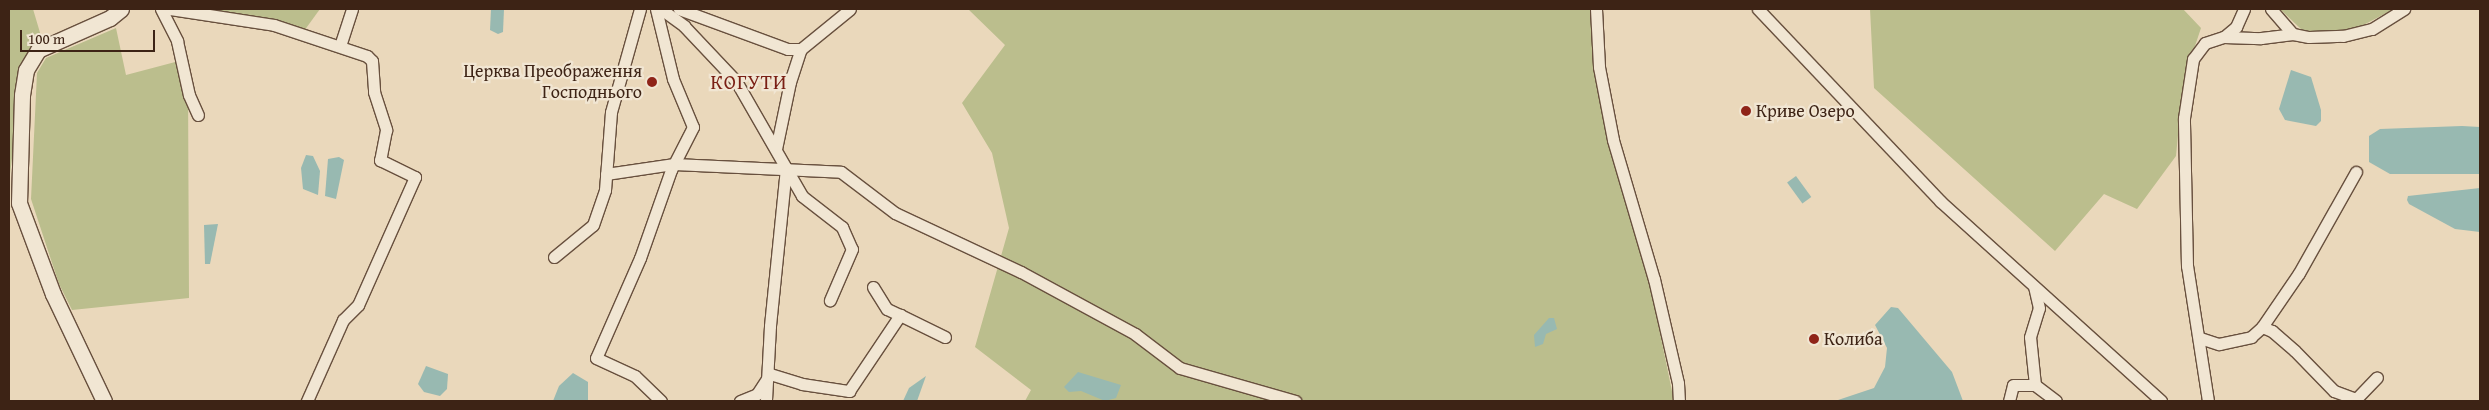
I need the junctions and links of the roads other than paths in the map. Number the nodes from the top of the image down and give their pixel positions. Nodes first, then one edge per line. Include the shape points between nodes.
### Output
1 (121, 9) edge
2 (161, 9) edge
3 (170, 9) edge
4 (352, 9) edge
5 (640, 9) edge
6 (656, 9) edge
7 (661, 9) edge
8 (678, 9) edge
9 (850, 9) edge
10 (1596, 9) edge
11 (1758, 9) edge
12 (2244, 9) edge
13 (2271, 9) edge
14 (2404, 9) edge
15 (2292, 34) junction
16 (2224, 37) junction
17 (340, 46) junction
18 (802, 49) junction
19 (198, 114) dead end
20 (776, 149) junction
21 (674, 164) junction
22 (786, 168) junction
23 (2356, 172) dead end
24 (606, 174) junction
25 (554, 257) dead end
26 (873, 287) dead end
27 (2034, 287) junction
28 (830, 300) dead end
29 (900, 315) junction
30 (2262, 327) junction
31 (945, 337) dead end
32 (2200, 338) junction
33 (770, 374) junction
34 (2377, 377) dead end
35 (2035, 385) junction
36 (2359, 400) edge
37 (104, 401) edge
38 (307, 401) edge
39 (661, 401) edge
40 (740, 401) edge
41 (766, 401) edge
42 (1295, 401) edge
43 (1679, 401) edge
44 (2009, 401) edge
45 (2056, 401) edge
46 (2161, 401) edge
47 (2208, 401) edge

1 - 37 street via 110,18 38,50 26,70 22,94 19,204 53,294
2 - 19 street via 177,41 190,96
3 - 17 street via 274,25
4 - 17 street
5 - 24 street via 612,112
6 - 21 street via 673,79 693,127
7 - 20 street via 684,26 736,81
8 - 18 street via 788,49
9 - 18 street
10 - 43 street via 1599,67 1613,140 1654,279 1678,383
11 - 27 street via 1938,204
12 - 16 street via 2236,27
13 - 15 street
14 - 15 street via 2372,29 2343,36
15 - 16 street via 2261,38
16 - 32 street via 2205,43 2194,59 2184,118 2187,266
17 - 38 street via 372,61 374,92 386,130 380,160 415,178 358,305 342,320
18 - 20 street via 790,82
20 - 22 street
21 - 22 street
21 - 24 street
21 - 39 street via 640,258 596,358 635,376
22 - 28 street via 802,196 842,227 852,249
22 - 33 street via 771,316
22 - 42 street via 841,172 895,213 1021,272 1135,334 1180,368
23 - 30 street via 2299,273
24 - 25 street via 605,190 593,225
26 - 29 street via 887,309
27 - 35 street via 2039,308 2030,337
27 - 46 street
29 - 31 street
29 - 33 street via 849,391 802,384
30 - 32 street via 2250,337 2219,344
30 - 36 street via 2272,331 2295,351 2334,392
32 - 47 street
33 - 40 street via 758,394
33 - 41 street
34 - 36 street
35 - 44 street via 2013,386
35 - 45 street

